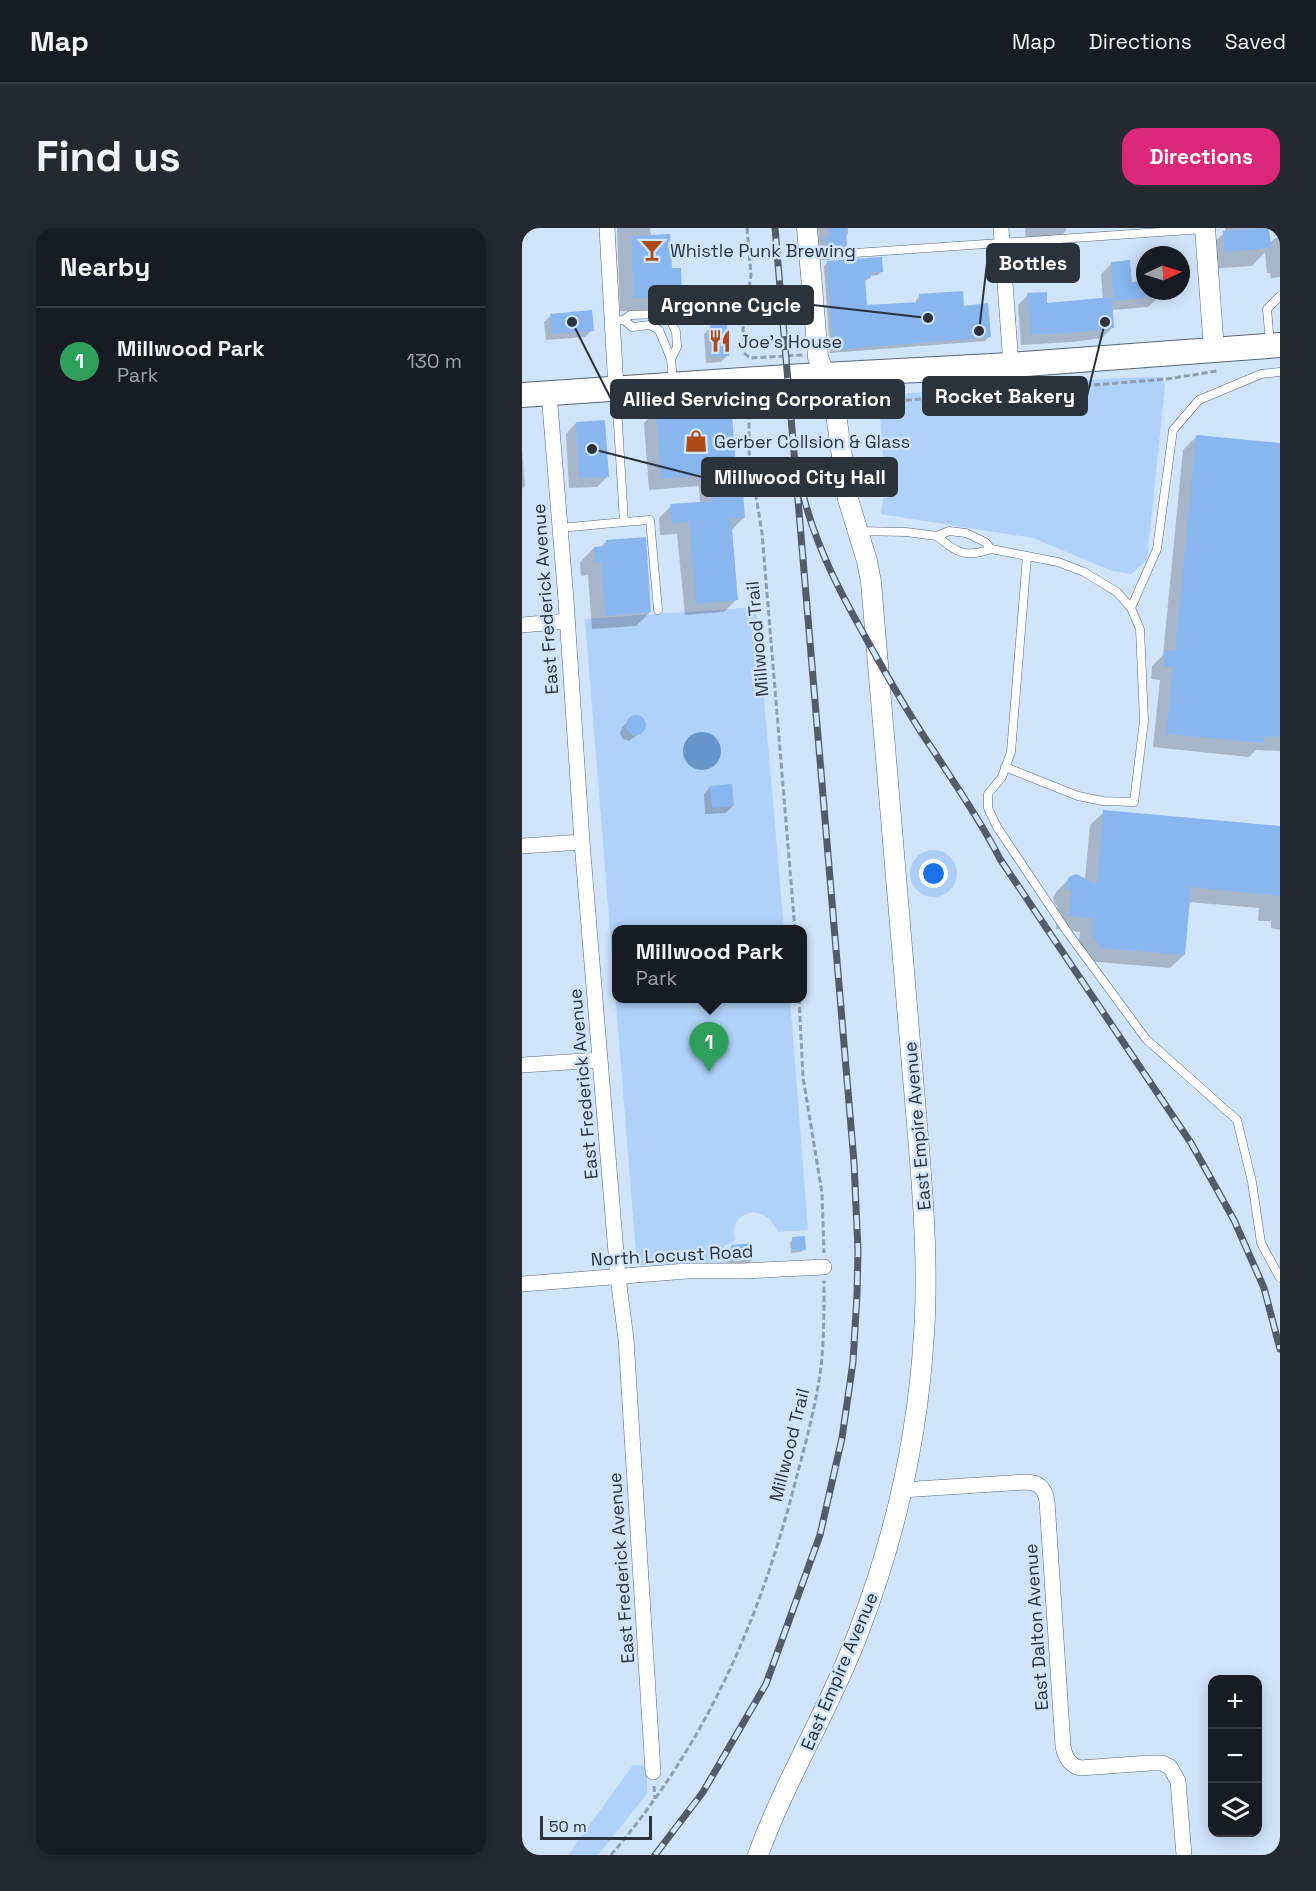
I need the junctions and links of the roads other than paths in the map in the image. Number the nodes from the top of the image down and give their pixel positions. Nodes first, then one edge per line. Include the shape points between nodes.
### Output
1 (607, 228) edge
2 (807, 228) edge
3 (1001, 228) edge
4 (1205, 229) edge
5 (1002, 244) junction
6 (809, 256) junction
7 (1280, 296) edge
8 (618, 321) junction
9 (1275, 345) edge
10 (671, 359) junction
11 (1218, 360) junction
12 (1011, 365) junction
13 (1280, 372) edge
14 (825, 375) junction
15 (673, 385) junction
16 (616, 389) junction
17 (549, 393) junction
18 (522, 395) edge
19 (624, 522) junction
20 (560, 528) junction
21 (857, 531) junction
22 (937, 536) junction
23 (991, 549) junction
24 (1027, 556) junction
25 (1131, 608) junction
26 (658, 610) dead end
27 (567, 621) junction
28 (522, 625) edge
29 (1005, 767) junction
30 (582, 842) junction
31 (522, 846) edge
32 (600, 1060) junction
33 (522, 1065) edge
34 (824, 1267) road end
35 (618, 1277) junction
36 (1280, 1278) edge
37 (522, 1284) edge
38 (901, 1490) junction
39 (653, 1772) dead end
40 (758, 1855) edge
41 (1184, 1855) edge

1 - 8 street
2 - 6 street, East Empire Avenue
3 - 5 street
4 - 5 lane
4 - 11 street
5 - 6 lane
5 - 12 street
6 - 14 street, East Empire Avenue via 817,352
7 - 9 lane via 1267,309
8 - 10 lane via 659,330
8 - 10 lane via 630,315 662,314 676,332 677,347
8 - 16 street
9 - 11 main road
10 - 15 lane
11 - 12 main road
12 - 14 main road
13 - 25 lane via 1261,374 1199,400 1173,430 1157,549
14 - 15 main road
14 - 21 street, East Empire Avenue via 834,400 845,486
15 - 16 main road
16 - 17 main road
16 - 19 lane
17 - 18 main road
17 - 20 street, East Frederick Avenue
19 - 20 lane
19 - 26 lane via 650,520
20 - 27 street, East Frederick Avenue
21 - 22 lane
21 - 38 street, East Empire Avenue via 872,593 925,1234 922,1370
22 - 23 lane via 949,531 966,533
22 - 23 lane via 952,549 966,554
23 - 24 lane
24 - 25 lane via 1084,572 1117,592
24 - 29 lane via 1011,752
25 - 29 lane via 1140,629 1144,721 1134,802 1078,796
27 - 28 street
27 - 30 street, East Frederick Avenue
29 - 36 lane via 988,794 987,808 997,827 1146,1039 1237,1120 1261,1243
30 - 31 street
30 - 32 street, East Frederick Avenue
32 - 33 street
32 - 35 street, East Frederick Avenue
34 - 35 street, North Locust Road
35 - 37 street, North Locust Road
35 - 39 street, East Frederick Avenue via 626,1340
38 - 40 street, East Empire Avenue via 859,1632 779,1801
38 - 41 street, East Dalton Avenue via 1025,1482 1036,1483 1044,1490 1066,1757 1071,1764 1084,1768 1157,1763 1170,1767 1178,1780

